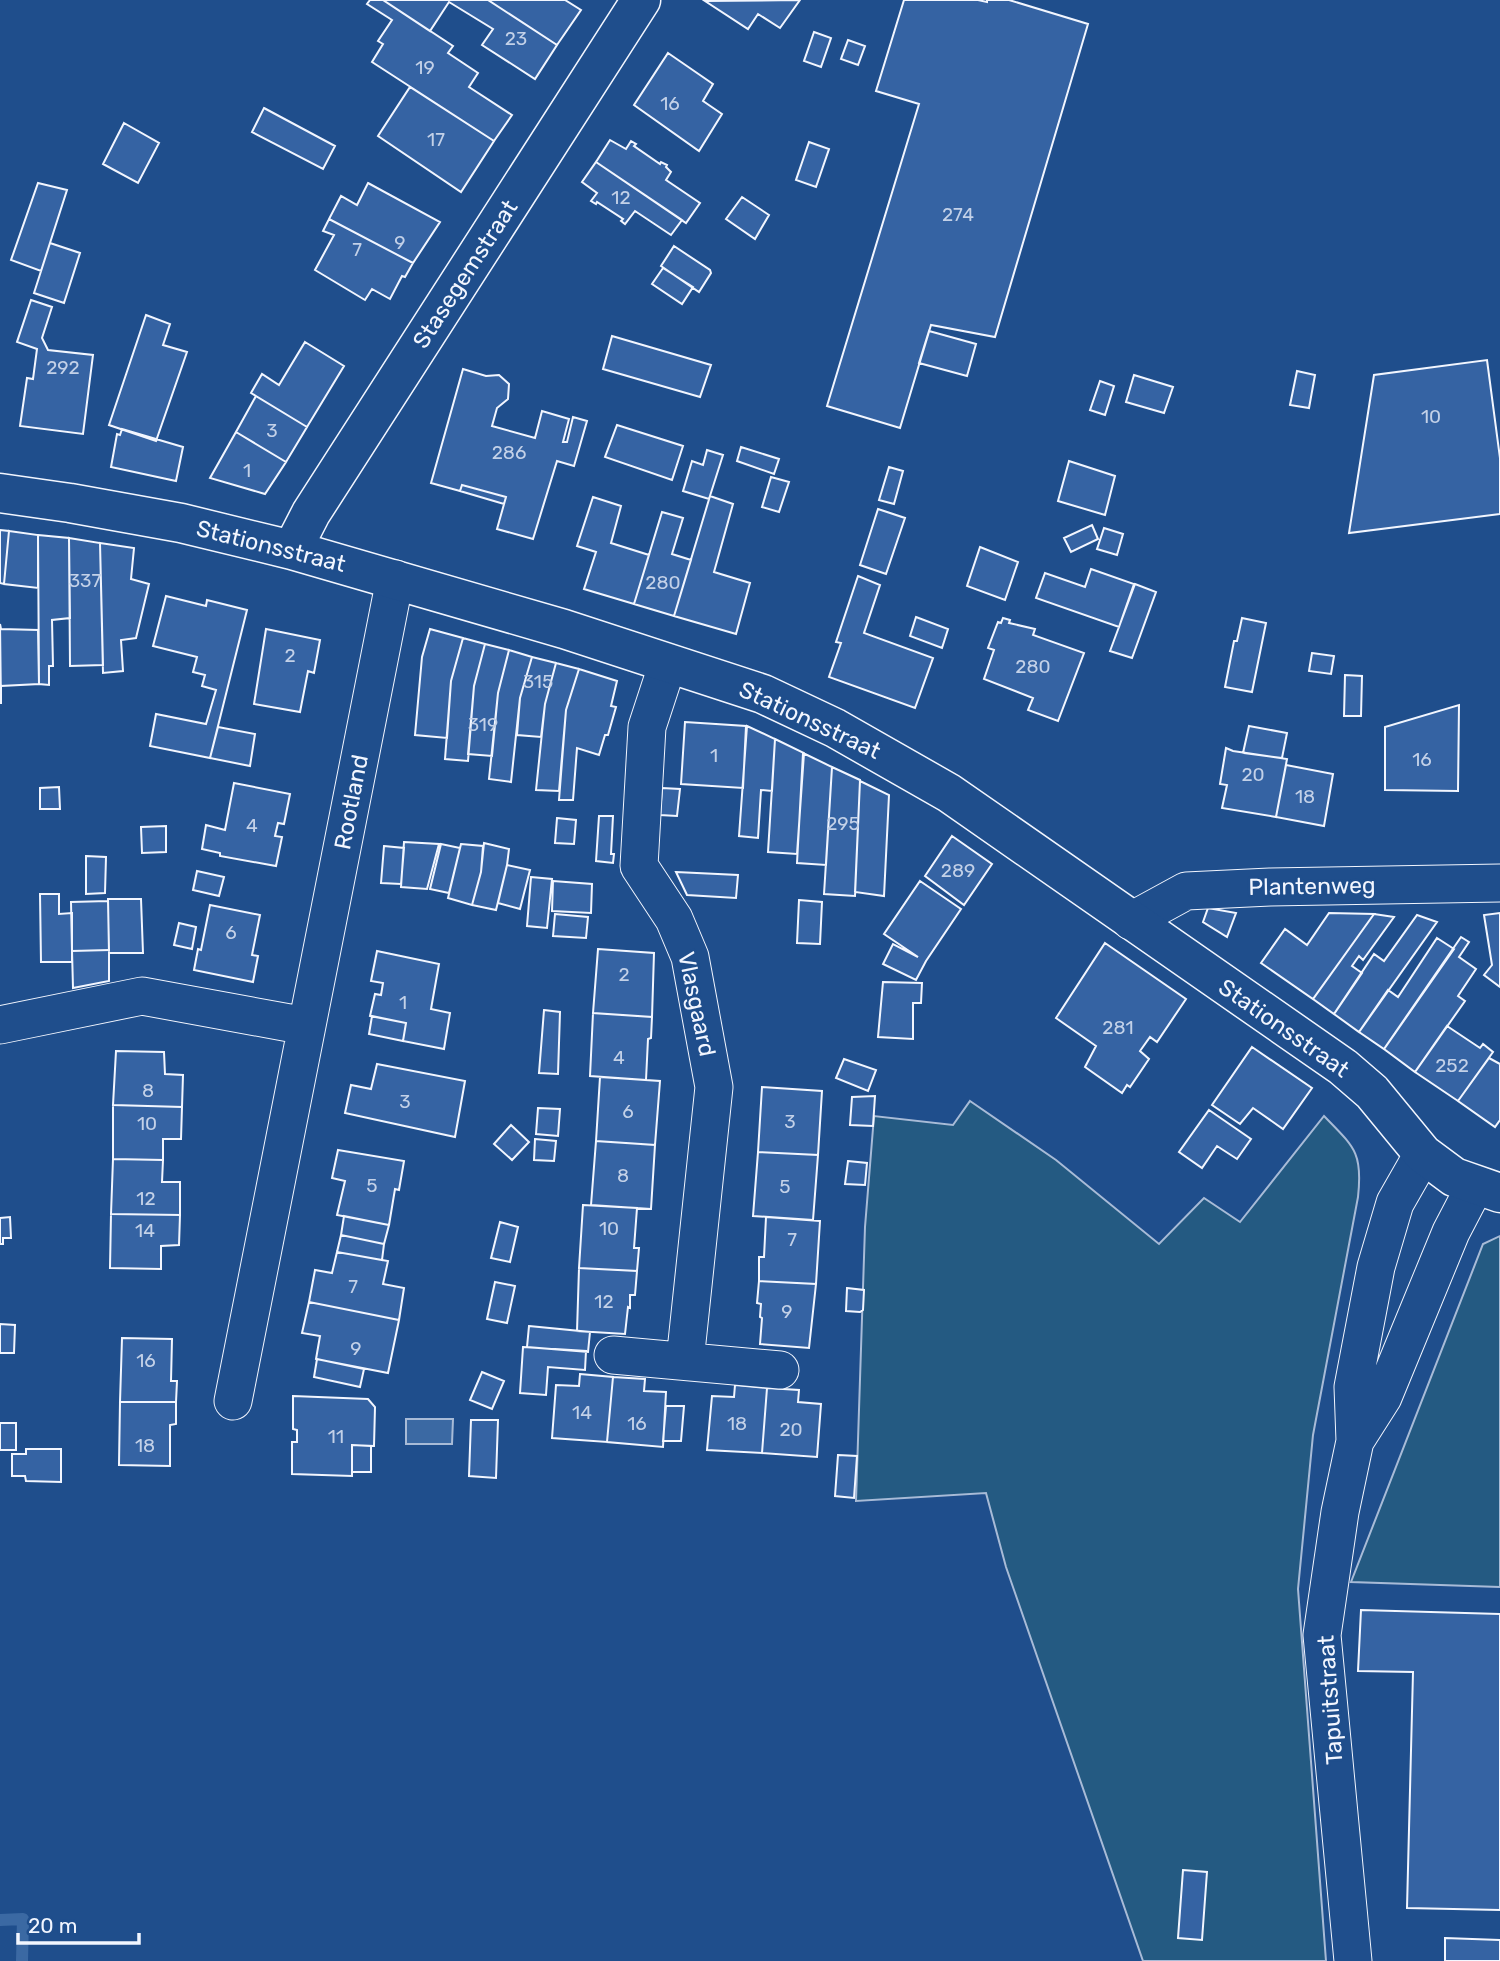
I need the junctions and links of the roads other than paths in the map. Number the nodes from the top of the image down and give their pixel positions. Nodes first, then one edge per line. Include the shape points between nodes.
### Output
1 (641, 0) edge
2 (0, 493) edge
3 (292, 550) junction
4 (395, 579) junction
5 (668, 663) junction
6 (1500, 883) edge
7 (1131, 921) junction
8 (0, 1025) edge
9 (306, 1026) junction
10 (1423, 1154) junction
11 (1488, 1190) edge
12 (613, 1355) dead end
13 (685, 1360) junction
14 (780, 1370) dead end
15 (233, 1401) dead end
16 (1355, 1441) junction
17 (1353, 1961) edge

1 - 3 street, Stasegemstraat
2 - 3 street, Stationsstraat via 181,523
3 - 4 street, Stationsstraat
4 - 5 street, Stationsstraat
4 - 9 street, Rootland
5 - 7 street, Stationsstraat via 763,694 896,761
5 - 13 street, Vlasgaard via 648,727 639,866 674,919 690,957 714,1087
6 - 7 street, Plantenweg via 1186,891
7 - 10 street, Stationsstraat via 1343,1068 1372,1092
8 - 9 street via 142,996
9 - 15 street, Rootland
10 - 11 street, Stationsstraat via 1454,1177
10 - 16 street, Tapuitstraat via 1395,1203 1376,1267 1353,1387
11 - 16 street, Tapuitstraat via 1451,1232 1383,1397
12 - 13 street
13 - 14 street
16 - 17 street, Tapuitstraat via 1322,1635

